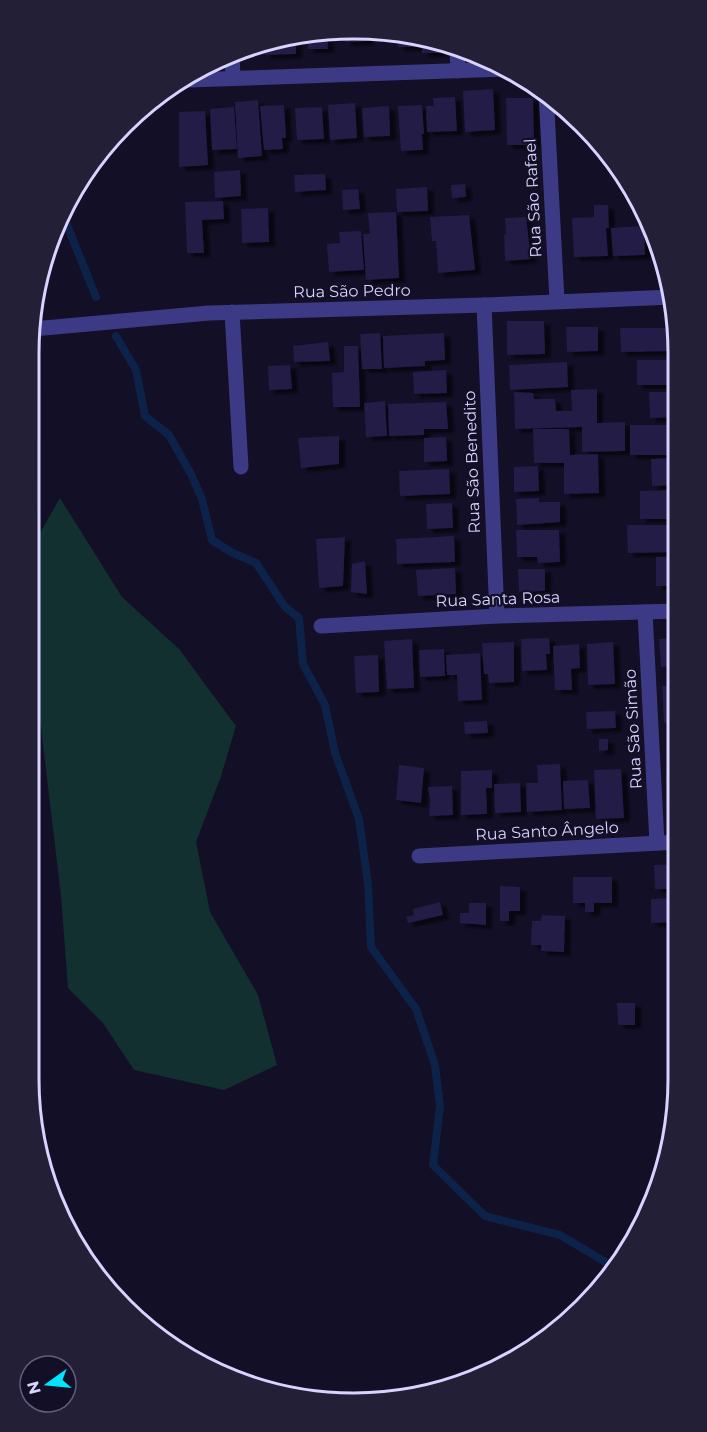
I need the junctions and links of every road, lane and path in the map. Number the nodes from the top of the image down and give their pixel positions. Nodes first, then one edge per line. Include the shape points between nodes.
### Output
1 (457, 57) edge
2 (232, 63) edge
3 (489, 69) edge
4 (458, 70) junction
5 (233, 78) junction
6 (199, 80) edge
7 (547, 105) edge
8 (663, 297) edge
9 (557, 301) junction
10 (484, 305) junction
11 (232, 312) junction
12 (40, 328) edge
13 (241, 467) dead end
14 (668, 611) edge
15 (645, 612) junction
16 (497, 616) junction
17 (321, 626) dead end
18 (668, 842) edge
19 (657, 843) junction
20 (419, 856) dead end

1 - 4 street
2 - 5 street
3 - 4 street
4 - 5 street
5 - 6 street
7 - 9 street, Rua São Rafael
8 - 9 street, Rua São Pedro
9 - 10 street, Rua São Pedro
10 - 11 street, Rua São Pedro
10 - 16 street, Rua São Benedito
11 - 12 street, Rua São Pedro
11 - 13 street
14 - 15 street, Rua Santa Rosa
15 - 16 street, Rua Santa Rosa
15 - 19 street, Rua São Simão
16 - 17 street, Rua Santa Rosa
18 - 19 street, Rua Santo Ângelo
19 - 20 street, Rua Santo Ângelo

